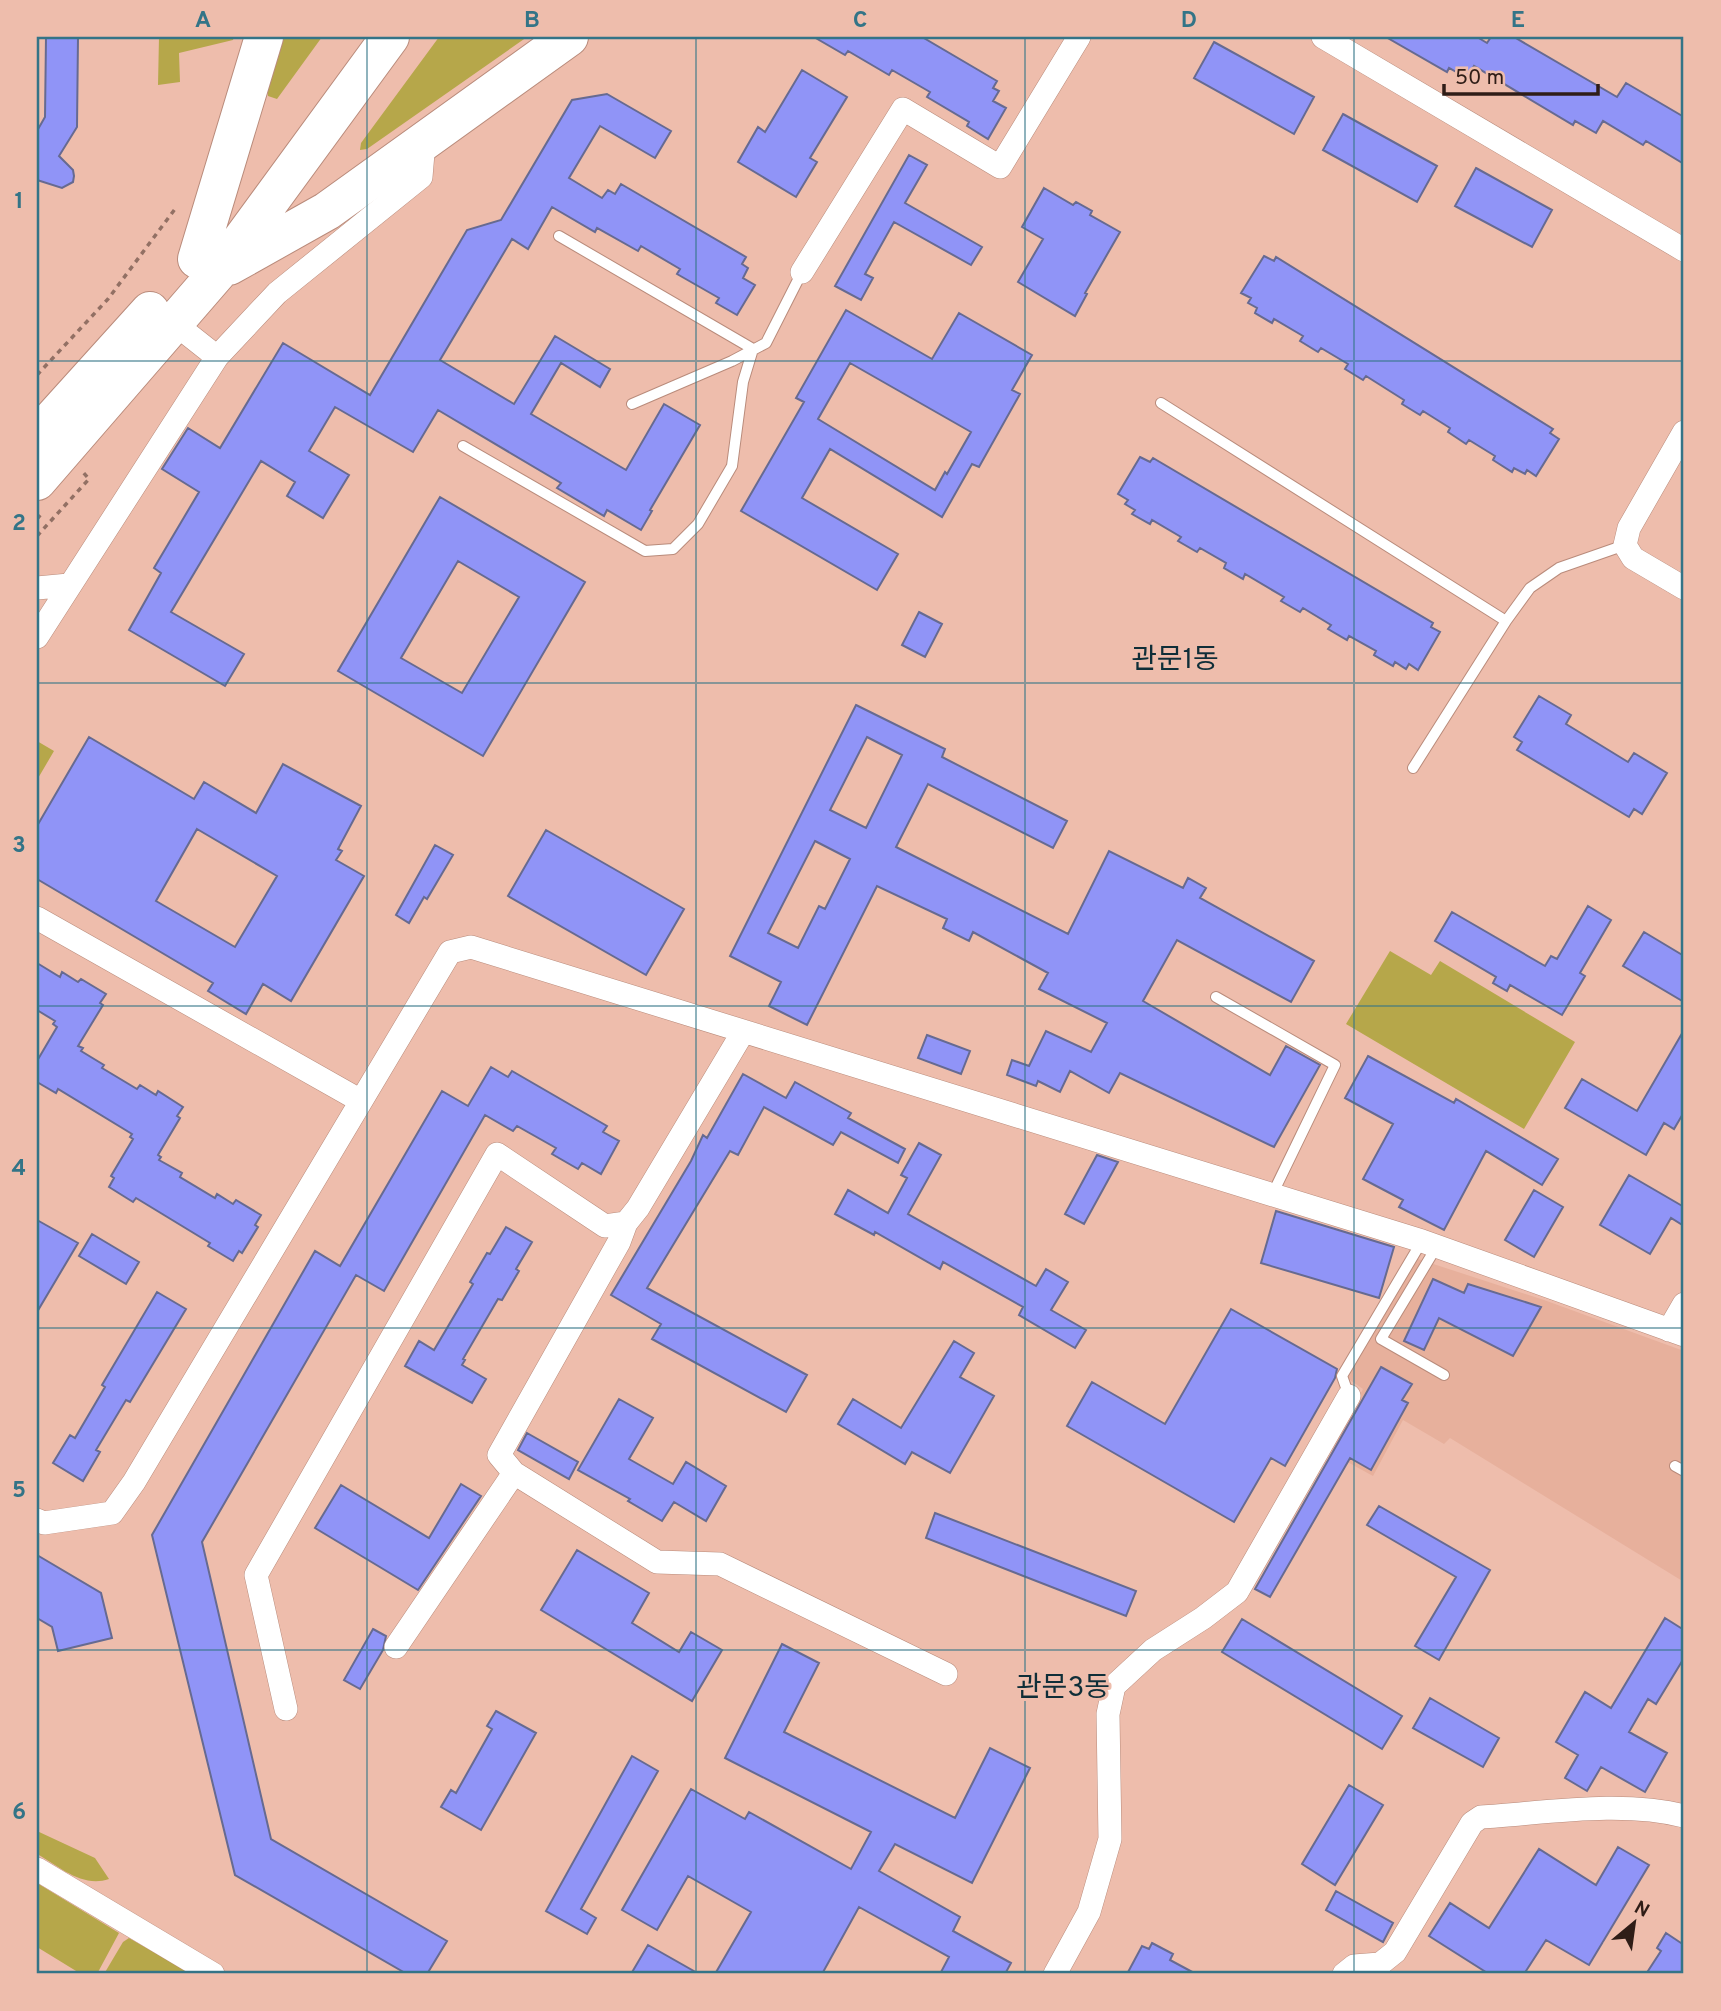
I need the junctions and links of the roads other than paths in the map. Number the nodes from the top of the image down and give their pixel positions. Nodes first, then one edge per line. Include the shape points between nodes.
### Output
1 (264, 37) edge
2 (359, 37) edge
3 (390, 37) edge
4 (569, 37) edge
5 (1079, 37) edge
6 (1323, 37) edge
7 (424, 141) junction
8 (559, 236) dead end
9 (1684, 250) edge
10 (207, 265) junction
11 (802, 272) joint
12 (174, 323) junction
13 (754, 349) junction
14 (217, 357) junction
15 (1161, 403) dead end
16 (632, 404) dead end
17 (1684, 432) edge
18 (37, 436) edge
19 (463, 446) dead end
20 (40, 497) edge
21 (1625, 545) junction
22 (69, 586) junction
23 (37, 588) edge
24 (1684, 588) edge
25 (1506, 621) junction
26 (37, 637) edge
27 (1413, 768) dead end
28 (37, 918) edge
29 (1216, 997) dead end
30 (743, 1032) junction
31 (361, 1101) junction
32 (1272, 1195) junction
33 (626, 1223) junction
34 (1429, 1244) junction
35 (1684, 1304) edge
36 (1676, 1333) edge
37 (1444, 1375) dead end
38 (1349, 1396) joint
39 (514, 1473) junction
40 (37, 1520) edge
41 (396, 1647) dead end
42 (947, 1674) dead end
43 (286, 1709) dead end
44 (1684, 1816) edge
45 (37, 1869) edge
46 (213, 1974) edge
47 (1055, 1974) edge
48 (1344, 1974) edge

1 - 10 highway
2 - 10 highway
3 - 10 highway
4 - 7 highway
5 - 11 street via 1000,167 903,109
6 - 9 street
7 - 10 highway via 327,211
7 - 14 street via 421,177 277,293
8 - 13 lane
10 - 12 highway
10 - 18 highway
11 - 13 lane via 766,343
12 - 14 street
12 - 20 highway
13 - 16 lane
13 - 19 lane via 743,382 732,466 698,524 673,549 645,551
14 - 22 street
15 - 25 lane
17 - 21 street via 1629,528
21 - 24 street via 1633,558
21 - 25 lane via 1559,568 1530,588
22 - 23 street
22 - 26 street
25 - 27 lane
28 - 31 street
29 - 32 lane via 1335,1065
30 - 31 street via 471,947 450,952
30 - 32 street
30 - 33 street
31 - 40 street via 112,1513 44,1523
32 - 34 street
33 - 39 street via 499,1455
33 - 43 street via 606,1226 497,1154 256,1575
34 - 36 street
34 - 37 lane via 1381,1339
34 - 38 lane via 1342,1376
35 - 36 street
38 - 47 street via 1237,1592 1153,1650 1114,1686 1108,1714 1110,1839 1089,1912
39 - 41 street
39 - 42 street via 657,1562 720,1564
44 - 48 street via 1594,1809 1481,1817 1472,1823 1395,1952 1380,1964 1354,1966
45 - 46 street

